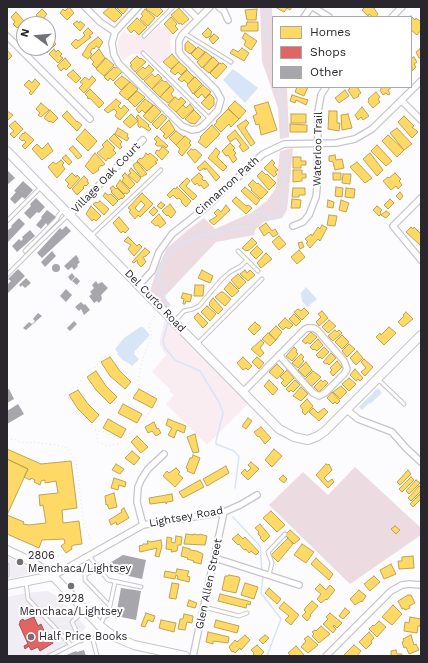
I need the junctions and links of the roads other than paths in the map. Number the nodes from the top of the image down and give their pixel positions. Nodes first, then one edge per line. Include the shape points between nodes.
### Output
1 (85, 7) edge
2 (138, 7) edge
3 (173, 7) edge
4 (186, 7) edge
5 (210, 7) edge
6 (220, 7) edge
7 (312, 7) edge
8 (402, 7) edge
9 (305, 16) edge
10 (327, 16) edge
11 (393, 16) edge
12 (198, 19) junction
13 (228, 20) dead end
14 (115, 32) junction
15 (184, 33) junction
16 (7, 36) edge
17 (144, 36) dead end
18 (143, 52) dead end
19 (231, 62) dead end
20 (421, 81) edge
21 (326, 88) edge
22 (402, 100) junction
23 (90, 119) dead end
24 (210, 119) junction
25 (421, 120) edge
26 (143, 140) dead end
27 (318, 143) junction
28 (7, 151) edge
29 (161, 170) dead end
30 (41, 187) junction
31 (421, 198) edge
32 (67, 214) junction
33 (7, 222) edge
34 (293, 226) dead end
35 (90, 237) junction
36 (25, 251) dead end
37 (238, 251) dead end
38 (247, 260) junction
39 (421, 260) edge
40 (258, 271) dead end
41 (7, 275) edge
42 (262, 279) dead end
43 (139, 285) junction
44 (174, 321) junction
45 (421, 335) edge
46 (197, 344) junction
47 (279, 355) junction
48 (378, 379) junction
49 (243, 392) junction
50 (404, 404) dead end
51 (347, 410) junction
52 (164, 454) dead end
53 (421, 462) edge
54 (257, 495) dead end
55 (224, 512) junction
56 (143, 525) junction
57 (284, 534) dead end
58 (7, 550) edge
59 (89, 556) junction
60 (215, 558) junction
61 (7, 565) edge
62 (98, 567) junction
63 (7, 575) edge
64 (269, 575) junction
65 (53, 576) junction
66 (26, 582) junction
67 (115, 582) junction
68 (299, 585) dead end
69 (421, 585) edge
70 (7, 586) edge
71 (141, 587) dead end
72 (110, 606) junction
73 (204, 607) junction
74 (85, 610) junction
75 (247, 613) dead end
76 (102, 627) junction
77 (81, 640) junction
78 (93, 640) junction
79 (71, 646) junction
80 (166, 654) edge
81 (49, 656) edge
82 (97, 656) edge
83 (185, 656) edge
84 (193, 656) edge
85 (326, 656) edge

1 - 14 street
2 - 14 street
3 - 17 lane
4 - 12 street
5 - 12 street
6 - 13 street
7 - 9 street
7 - 10 street
8 - 11 street
12 - 15 street
14 - 24 street via 112,49 119,64 182,126 192,130 198,129
15 - 19 lane
15 - 24 street via 179,41 179,52 216,90 221,99 218,110
16 - 23 street
18 - 24 lane
20 - 22 street, Cinnamon Path
21 - 27 street, Waterloo Trail via 319,104
22 - 25 street
22 - 27 street, Cinnamon Path via 372,129 355,139
26 - 32 street, Village Oak Court
27 - 34 street, Waterloo Trail via 315,202 303,222
27 - 43 street, Cinnamon Path via 278,146 255,160 205,208 172,234 163,245 148,276
28 - 30 street, Del Curto Road
29 - 35 lane
30 - 32 street, Del Curto Road
30 - 33 lane
31 - 39 street via 393,226
32 - 35 street, Del Curto Road
32 - 36 lane via 58,216 57,220
32 - 41 lane
35 - 43 street, Del Curto Road
37 - 38 lane
38 - 40 lane
38 - 44 lane via 221,280 199,306 184,311
42 - 46 lane
43 - 44 street, Del Curto Road
44 - 46 street, Del Curto Road
45 - 48 street
46 - 49 street, Del Curto Road
47 - 47 street via 304,330 310,328 318,331 347,369 325,393 319,396 313,393
47 - 49 street
48 - 50 lane
48 - 51 street
49 - 51 street, Del Curto Road via 279,429 294,438 308,440 318,436
51 - 53 street via 364,422 392,432
52 - 56 street via 148,469 138,487 137,502
54 - 55 street, Lightsey Road
55 - 56 street, Lightsey Road
55 - 60 street, Glen Allen Street
56 - 59 street, Lightsey Road
57 - 64 lane via 268,552 272,563
58 - 65 street
59 - 62 lane
59 - 65 street, Lightsey Road
60 - 64 street
60 - 73 street, Glen Allen Street
61 - 63 lane
62 - 67 lane via 108,580
62 - 72 lane via 85,575 85,580
64 - 68 street
65 - 66 street
65 - 74 street
66 - 70 street
66 - 79 lane via 28,599
67 - 71 lane
67 - 72 lane
69 - 85 street via 402,585 391,590
72 - 76 lane
73 - 75 lane via 239,616
73 - 84 street, Glen Allen Street
74 - 76 street
74 - 77 lane via 72,622
76 - 78 lane
76 - 80 street via 124,641
77 - 78 lane via 87,637
77 - 79 lane
78 - 82 lane
79 - 81 lane
80 - 83 street

